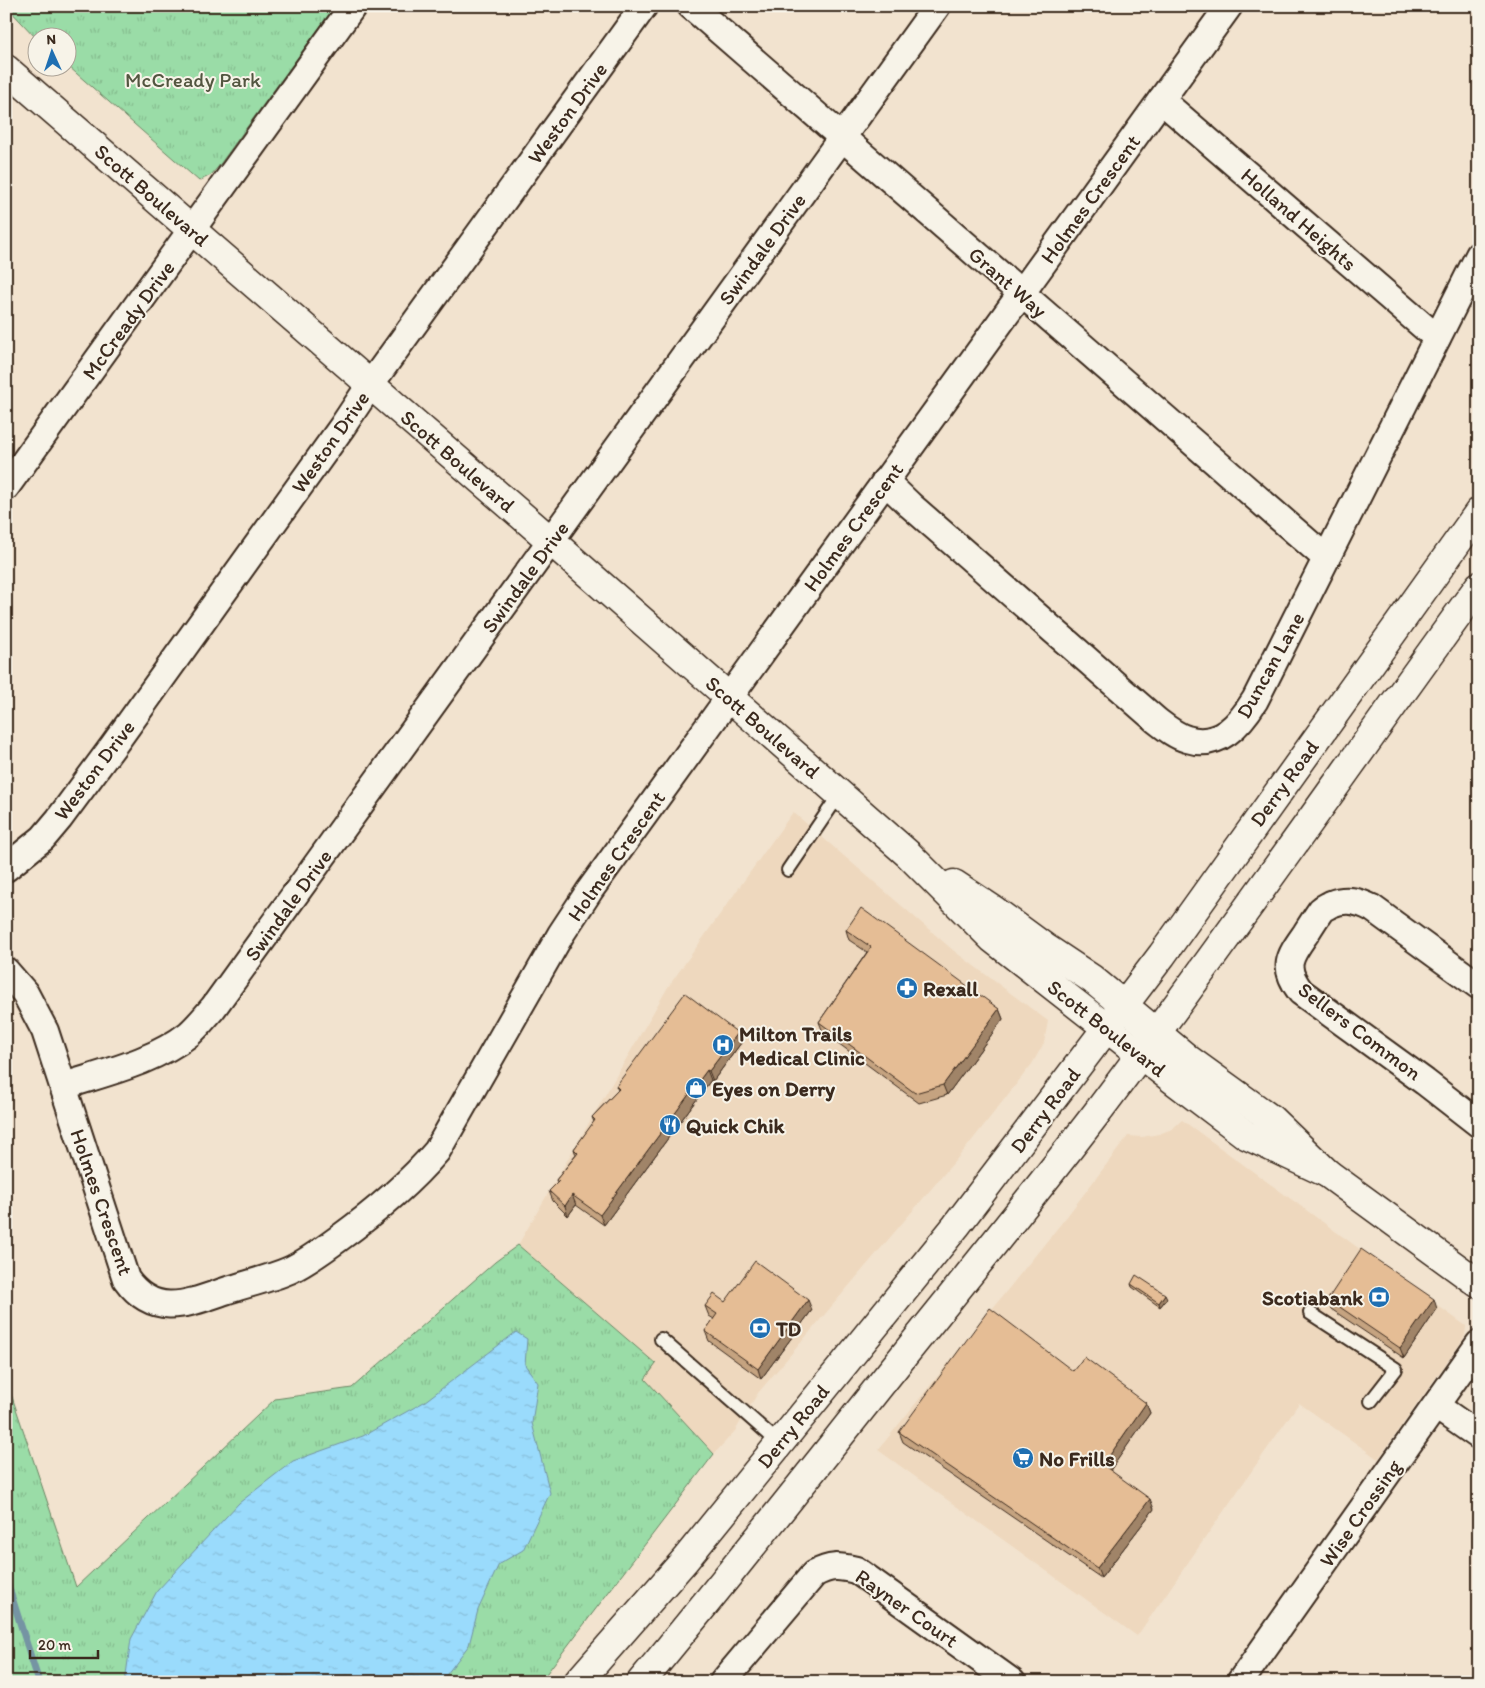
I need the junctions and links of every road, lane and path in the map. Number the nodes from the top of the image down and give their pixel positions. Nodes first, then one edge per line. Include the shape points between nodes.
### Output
1 (353, 6) edge
2 (644, 6) edge
3 (691, 6) edge
4 (937, 6) edge
5 (1229, 6) edge
6 (6, 68) edge
7 (1162, 100) junction
8 (842, 138) junction
9 (192, 231) junction
10 (1479, 255) edge
11 (1021, 293) junction
12 (1437, 338) junction
13 (370, 385) junction
14 (885, 481) junction
15 (6, 487) edge
16 (1479, 512) edge
17 (551, 541) junction
18 (1326, 558) junction
19 (1479, 586) edge
20 (729, 698) junction
21 (839, 795) junction
22 (908, 854) junction
23 (6, 868) edge
24 (788, 870) dead end
25 (6, 971) edge
26 (1479, 986) edge
27 (1124, 1006) junction
28 (1107, 1028) junction
29 (1156, 1033) junction
30 (1140, 1054) junction
31 (64, 1086) junction
32 (1479, 1124) edge
33 (1327, 1173) junction
34 (1479, 1284) edge
35 (1310, 1313) dead end
36 (661, 1339) dead end
37 (1479, 1344) edge
38 (1371, 1401) dead end
39 (1436, 1406) junction
40 (1479, 1436) edge
41 (779, 1443) junction
42 (578, 1682) edge
43 (641, 1682) edge
44 (723, 1682) edge
45 (1012, 1682) edge
46 (1240, 1682) edge

1 - 9 street, McCready Drive
2 - 13 street, Weston Drive
3 - 8 street, Grant Way
4 - 8 street, Swindale Drive
5 - 7 street, Holmes Crescent
6 - 9 main road, Scott Boulevard
7 - 11 street, Holmes Crescent
7 - 12 street, Holland Heights
8 - 11 street, Grant Way
8 - 17 street, Swindale Drive
9 - 13 main road, Scott Boulevard
9 - 15 street, McCready Drive
10 - 12 street, Duncan Lane
11 - 14 street, Holmes Crescent
11 - 18 street, Grant Way
12 - 18 street, Duncan Lane
13 - 17 main road, Scott Boulevard
13 - 23 street, Weston Drive via 58,819 43,838
14 - 18 street, Duncan Lane via 1157,721 1186,739 1218,738 1236,726 1247,713
14 - 20 street, Holmes Crescent
16 - 27 main road, Derry Road
17 - 20 main road, Scott Boulevard
17 - 31 street, Swindale Drive via 207,1015 180,1041 152,1057
19 - 29 main road, Derry Road
20 - 21 main road, Scott Boulevard
20 - 31 street, Holmes Crescent via 575,912 436,1151 417,1175 384,1203 320,1252 290,1270 182,1305 152,1302 132,1287 126,1279
21 - 22 main road, Scott Boulevard
21 - 24 lane
22 - 27 main road, Scott Boulevard via 1092,979
22 - 28 main road, Scott Boulevard via 993,939
25 - 31 street, Holmes Crescent via 25,993 37,1014
26 - 32 street, Sellers Common via 1372,908 1349,900 1323,908 1289,960 1291,976 1301,992
27 - 28 main road, Derry Road
27 - 29 main road, Scott Boulevard
28 - 30 main road, Scott Boulevard
28 - 41 main road, Derry Road via 956,1226
29 - 30 main road, Derry Road
29 - 33 main road, Scott Boulevard via 1271,1119
30 - 33 main road, Scott Boulevard via 1246,1135
30 - 43 main road, Derry Road via 974,1269
33 - 34 main road, Scott Boulevard
35 - 38 lane via 1396,1369
36 - 41 lane
37 - 39 street, Wise Crossing
39 - 40 street
39 - 46 street, Wise Crossing
41 - 42 main road, Derry Road via 685,1560
44 - 45 street, Rayner Court via 814,1574 828,1566 856,1570

